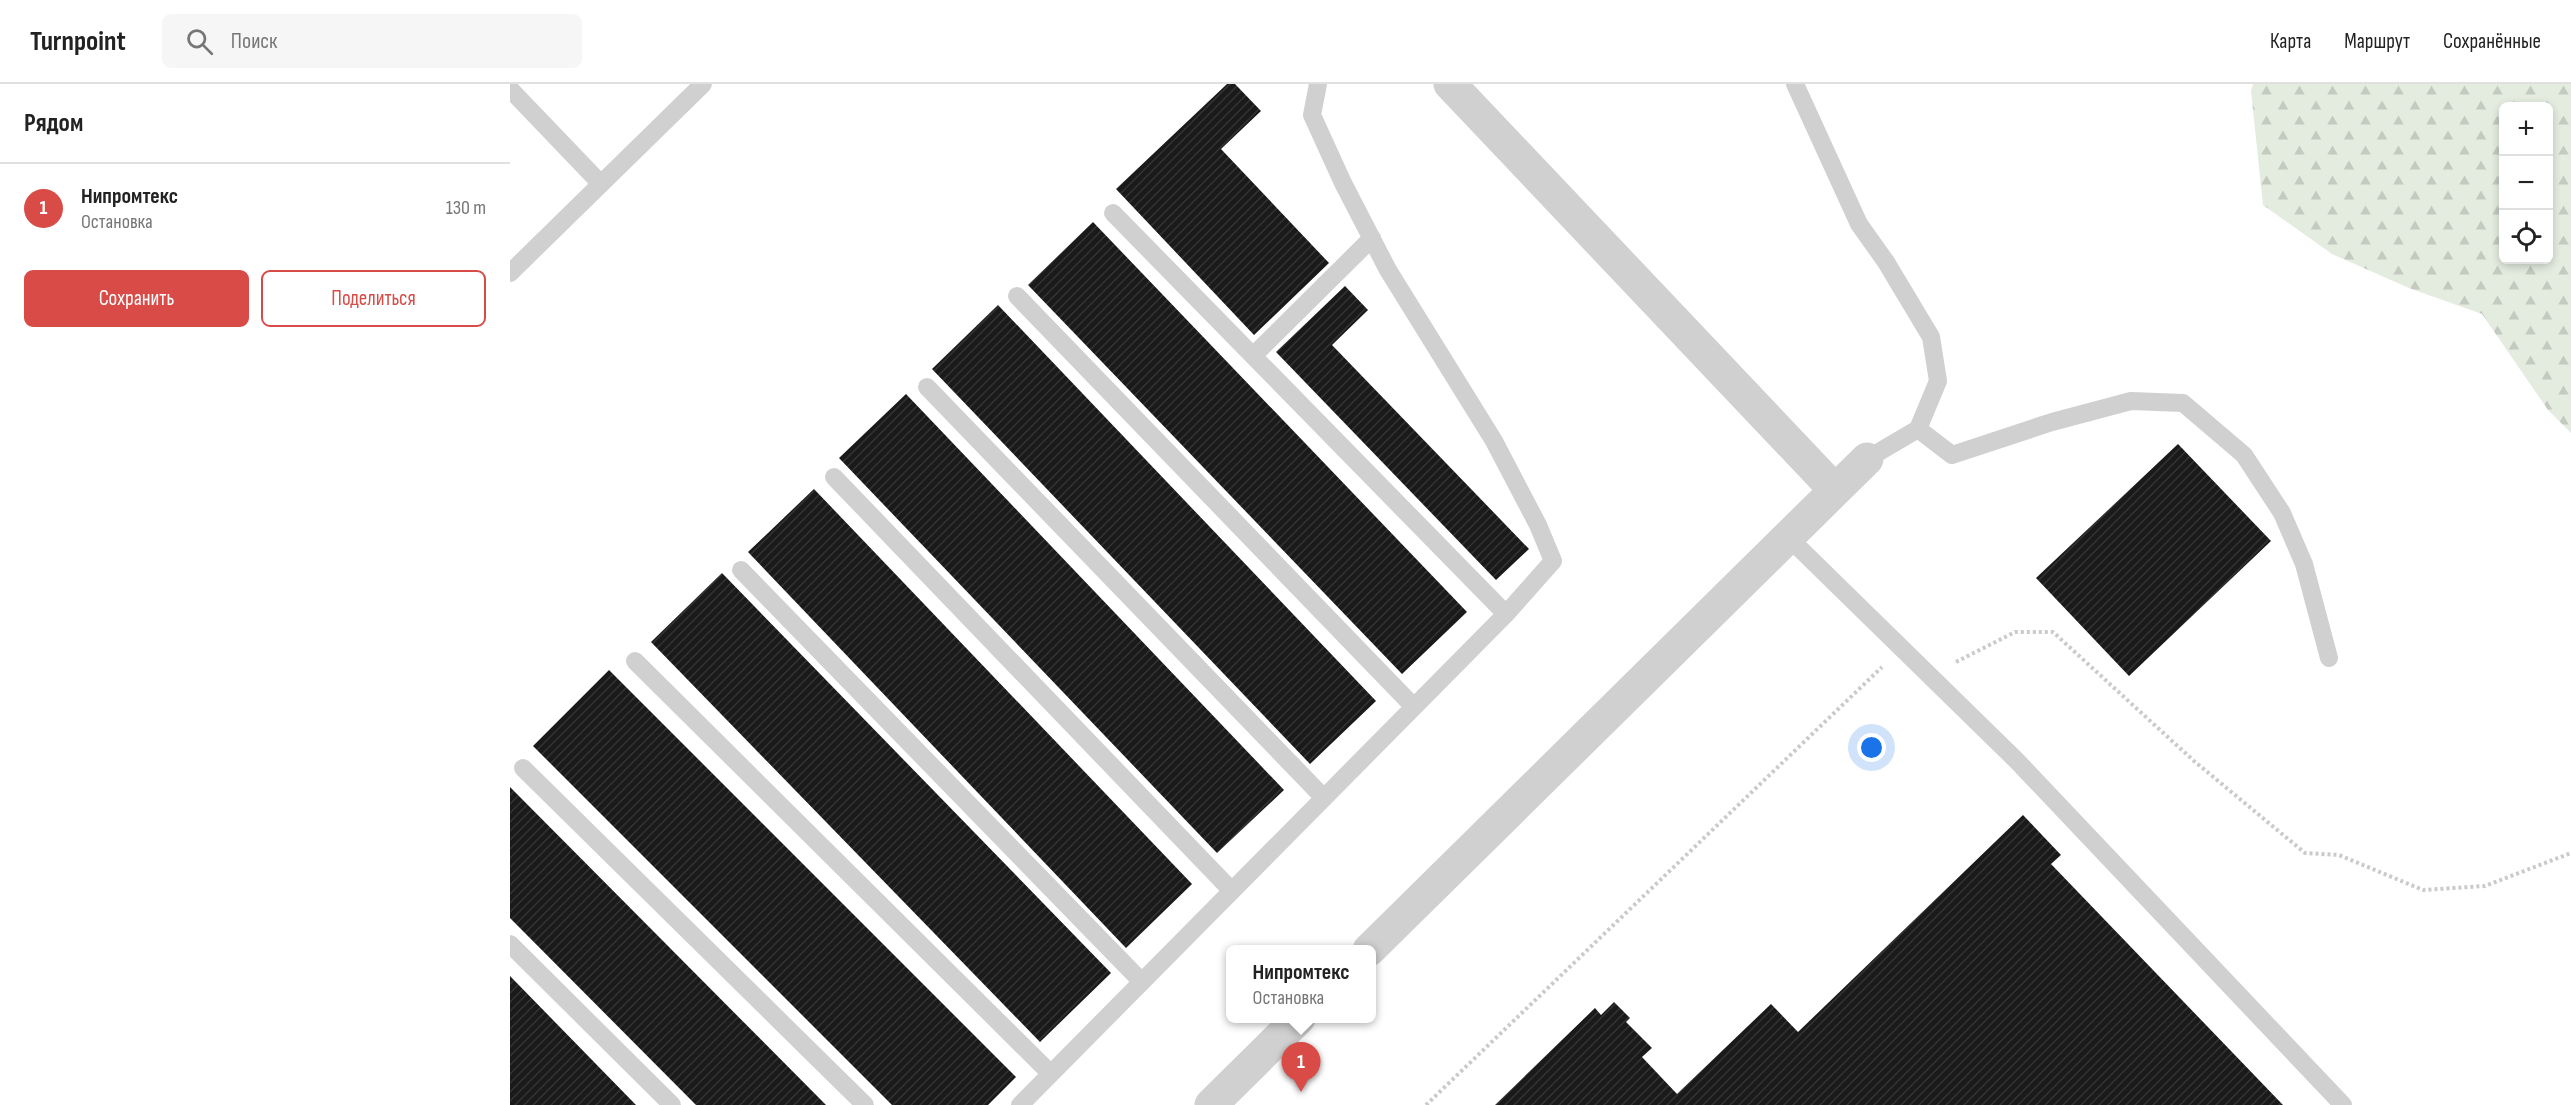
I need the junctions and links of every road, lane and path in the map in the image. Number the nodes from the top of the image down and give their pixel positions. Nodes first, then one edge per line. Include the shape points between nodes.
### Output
1 (703, 84) edge
2 (1318, 84) edge
3 (1450, 84) edge
4 (1795, 84) edge
5 (510, 89) edge
6 (601, 184) junction
7 (1113, 213) dead end
8 (1372, 238) junction
9 (510, 273) edge
10 (1017, 296) dead end
11 (1253, 356) junction
12 (927, 387) dead end
13 (1918, 429) junction
14 (1867, 459) joint
15 (834, 477) dead end
16 (1835, 490) junction
17 (1788, 537) junction
18 (741, 570) dead end
19 (1506, 614) junction
20 (1903, 648) junction
21 (2329, 658) dead end
22 (635, 661) dead end
23 (1931, 675) junction
24 (1414, 706) junction
25 (523, 768) dead end
26 (1324, 798) junction
27 (2571, 853) edge
28 (1232, 891) junction
29 (510, 944) edge
30 (1374, 945) edge
31 (1142, 982) junction
32 (1294, 1023) edge
33 (1051, 1074) junction
34 (672, 1105) edge
35 (865, 1105) edge
36 (1020, 1105) edge
37 (1211, 1105) edge
38 (1426, 1105) edge
39 (2343, 1105) edge

1 - 6 lane
2 - 8 lane via 1312,115
3 - 16 street
4 - 13 lane via 1859,224 1931,337 1938,381
5 - 6 lane
6 - 9 lane
7 - 11 lane
8 - 11 lane
8 - 19 lane via 1494,441 1553,561
10 - 24 lane
11 - 19 lane
12 - 26 lane
13 - 14 lane
13 - 21 lane via 1952,454 2131,401 2183,403 2244,455 2282,513 2304,564
14 - 16 street
15 - 28 lane
16 - 17 street
17 - 20 lane
17 - 30 street
18 - 31 lane
19 - 24 lane
20 - 23 lane
20 - 38 path
22 - 33 lane
23 - 27 path via 2015,632 2053,632 2194,761 2305,853 2339,855 2423,890 2485,886
23 - 39 lane
24 - 26 lane
25 - 35 lane
26 - 28 lane
28 - 31 lane
29 - 34 lane
31 - 33 lane
32 - 37 street
33 - 36 lane

